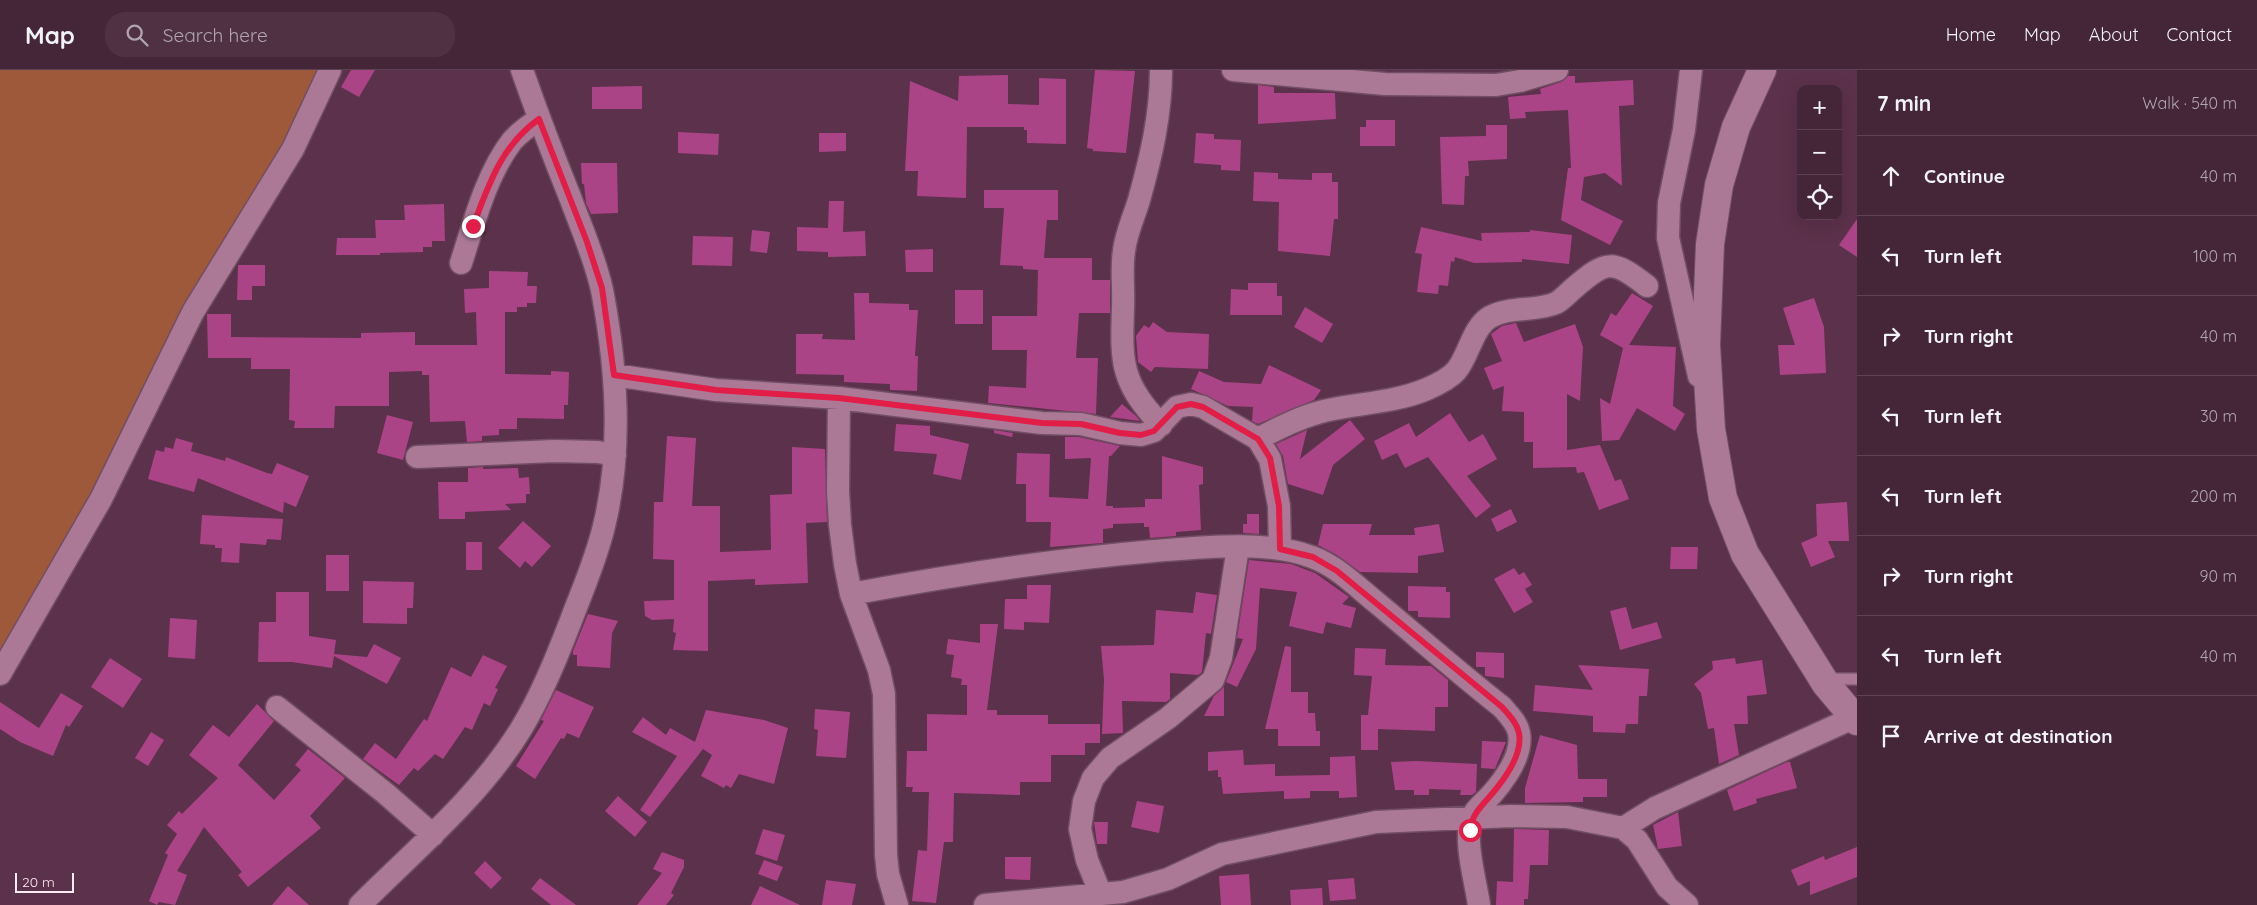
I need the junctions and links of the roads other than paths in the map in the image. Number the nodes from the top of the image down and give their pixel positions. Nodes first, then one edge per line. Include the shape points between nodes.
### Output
1 (330, 70) edge
2 (522, 70) edge
3 (1162, 70) edge
4 (1233, 70) edge
5 (1557, 70) edge
6 (1691, 70) edge
7 (1762, 70) edge
8 (539, 119) junction
9 (462, 263) dead end
10 (1647, 286) dead end
11 (614, 375) junction
12 (839, 398) junction
13 (1161, 425) junction
14 (1711, 429) junction
15 (1258, 439) junction
16 (615, 455) junction
17 (417, 457) dead end
18 (1238, 547) junction
19 (1280, 549) junction
20 (851, 594) junction
21 (0, 674) edge
22 (1824, 679) junction
23 (1857, 679) edge
24 (277, 707) dead end
25 (1855, 719) edge
26 (1472, 817) junction
27 (1623, 828) junction
28 (433, 835) junction
29 (1101, 895) junction
30 (360, 905) edge
31 (897, 905) edge
32 (985, 905) edge
33 (1479, 905) edge
34 (1687, 905) edge

1 - 21 street via 293,149 193,312 101,498
2 - 8 street
3 - 13 street via 1160,114 1124,252 1121,336 1122,361 1130,384 1141,404
4 - 5 street via 1385,84 1496,85
6 - 14 street via 1684,130 1669,203 1668,238
7 - 14 street via 1736,126 1719,185 1710,244 1706,345
8 - 9 street via 512,141 500,163 480,208
8 - 11 street via 602,288
10 - 15 street via 1615,266 1596,269 1557,302 1490,317 1479,328 1455,372 1430,387 1414,395 1301,418
11 - 12 street via 716,390
11 - 16 street
12 - 13 street via 1042,423 1081,424 1127,434 1147,434
12 - 20 street via 840,525
13 - 15 street via 1177,407 1191,404 1203,407
14 - 22 street via 1723,498 1745,554
15 - 19 street via 1270,458 1274,477 1279,506
16 - 17 street via 554,452
16 - 28 street via 606,518 597,552 551,671 520,730 481,782
18 - 19 street
18 - 20 street via 1186,548 1058,560 963,573
18 - 29 street via 1221,658 1213,680 1168,718 1110,758 1092,778 1084,800 1080,829 1087,860
19 - 26 street via 1313,557 1337,571 1502,707 1514,722 1519,738 1516,757 1497,788
20 - 31 street via 879,670 884,694 886,855
22 - 23 lane
22 - 25 street
24 - 28 street via 386,793
25 - 27 street via 1655,808
26 - 27 street via 1567,817
26 - 29 street via 1376,822 1261,844 1222,854 1145,888
26 - 33 street via 1470,850
27 - 34 street via 1637,840 1667,887
28 - 30 street
29 - 32 street

